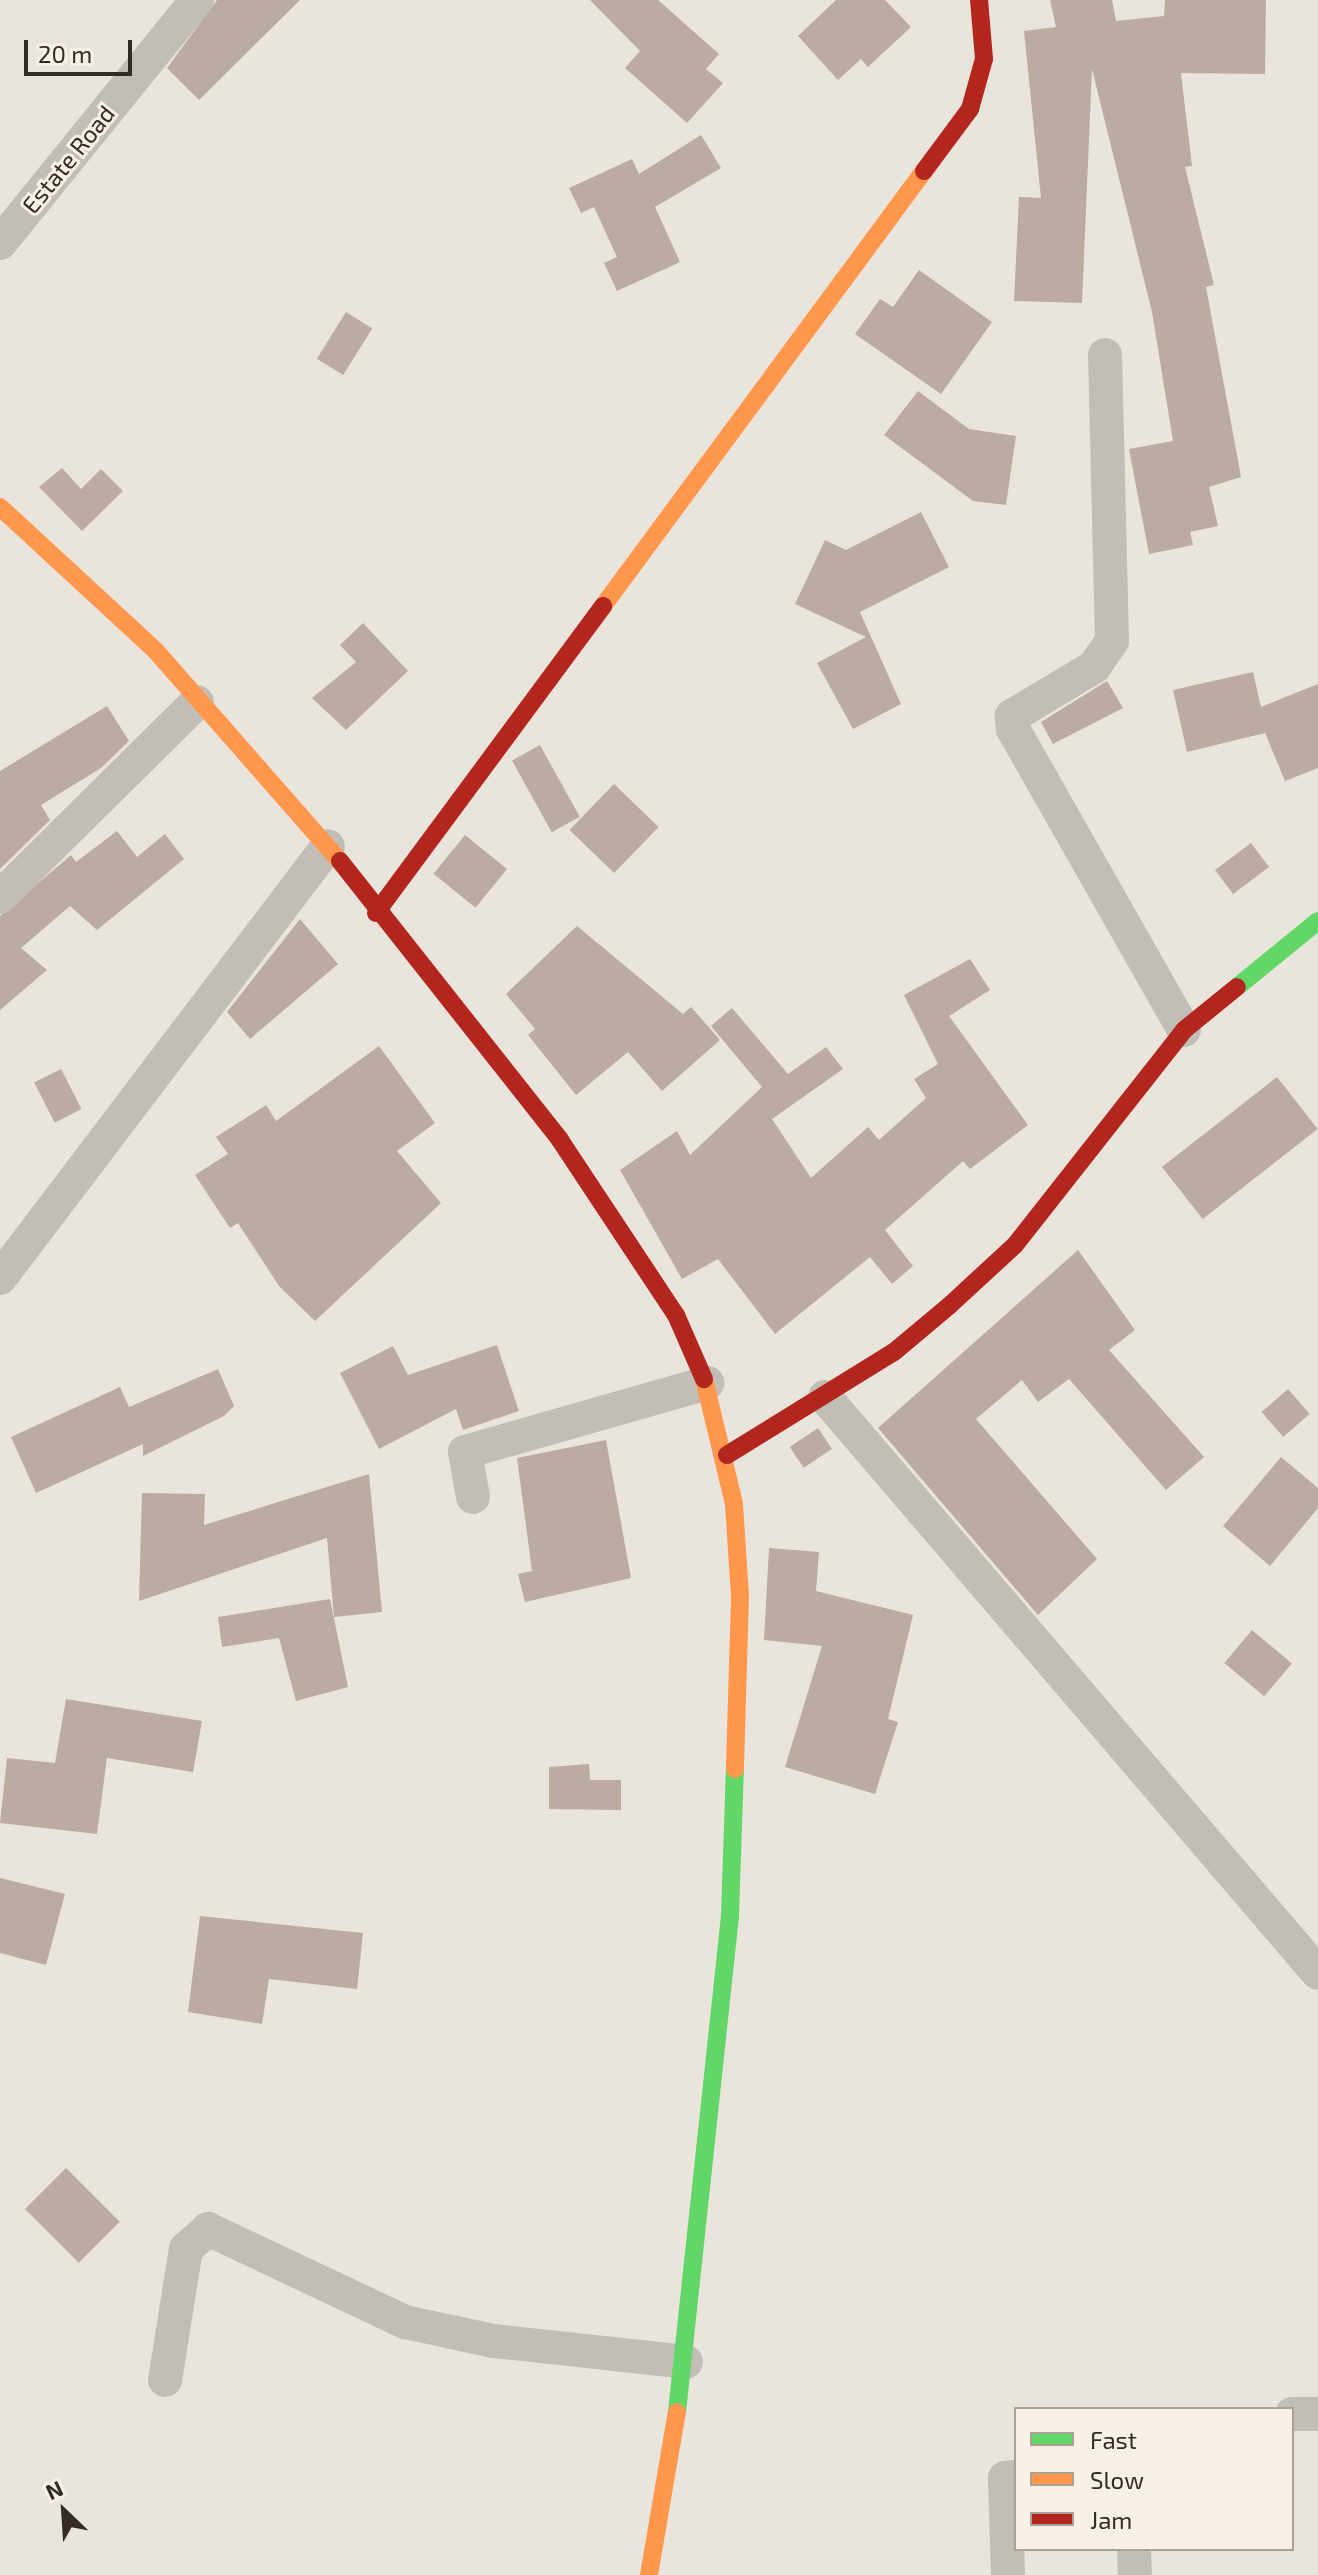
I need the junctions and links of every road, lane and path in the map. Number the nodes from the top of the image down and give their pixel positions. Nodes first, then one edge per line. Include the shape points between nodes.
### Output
1 (197, 0) edge
2 (979, 0) edge
3 (0, 243) edge
4 (1105, 355) dead end
5 (4, 515) edge
6 (197, 702) junction
7 (328, 846) junction
8 (0, 897) edge
9 (376, 913) junction
10 (1318, 921) edge
11 (1184, 1030) junction
12 (0, 1278) edge
13 (707, 1383) junction
14 (825, 1397) junction
15 (727, 1455) junction
16 (473, 1497) dead end
17 (1318, 1973) edge
18 (686, 2362) junction
19 (165, 2380) dead end
20 (1294, 2414) edge
21 (1318, 2414) edge
22 (1014, 2477) edge
23 (1134, 2551) edge
24 (649, 2575) edge
25 (1008, 2575) edge
26 (1135, 2575) edge

1 - 3 street, Estate Road
2 - 9 street via 984,59 970,109
4 - 11 street via 1112,641 1094,667 1012,716 1013,729
5 - 6 street via 155,650
6 - 7 street
6 - 8 street
7 - 9 street
7 - 12 street
9 - 13 street via 560,1140 646,1265
10 - 11 street
11 - 14 street via 1015,1245 894,1352
13 - 15 street
13 - 16 street via 465,1452
14 - 15 street
14 - 17 street
15 - 18 street via 741,1707 716,2083
18 - 19 street via 494,2341 405,2322 208,2229 186,2249
18 - 24 street
20 - 21 street
22 - 25 street via 1005,2478
23 - 26 street

